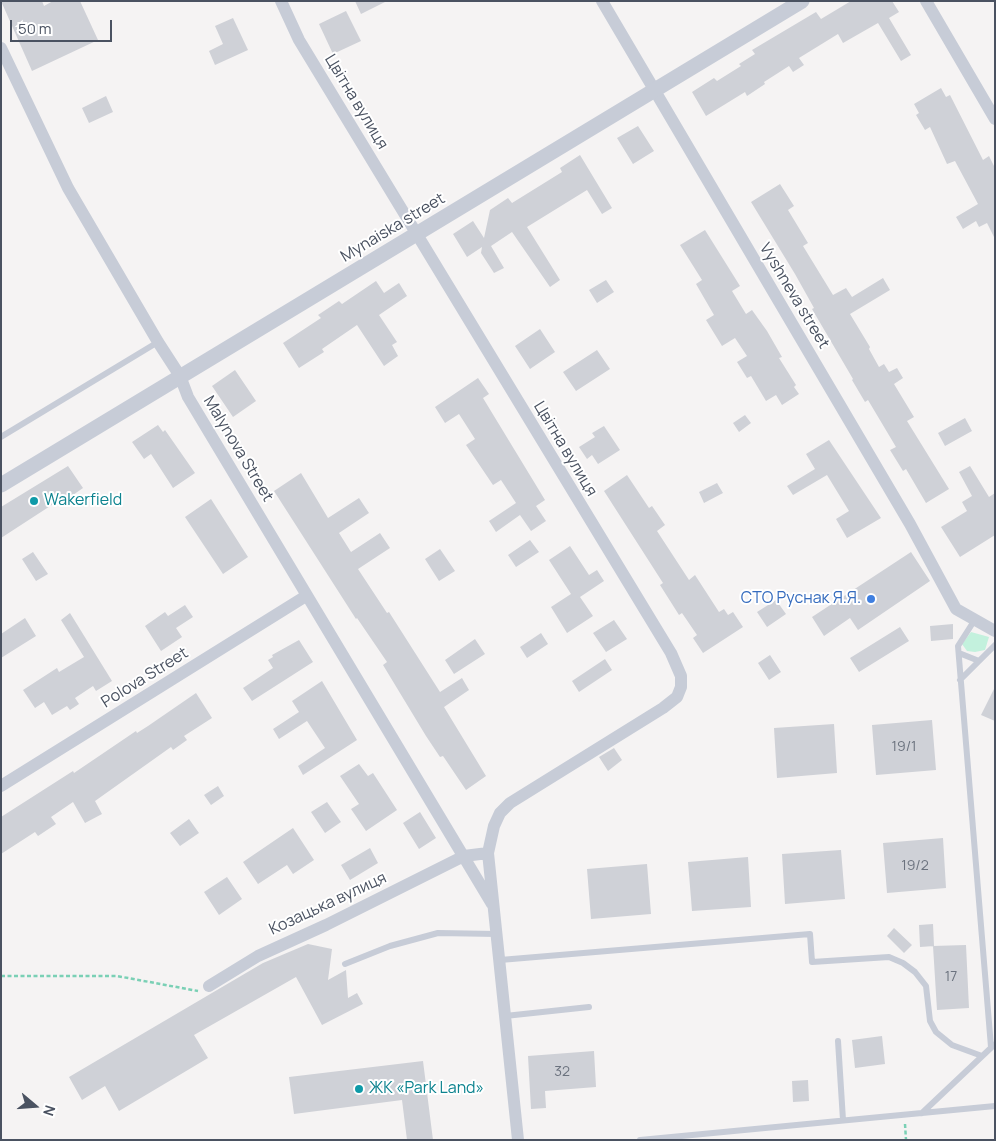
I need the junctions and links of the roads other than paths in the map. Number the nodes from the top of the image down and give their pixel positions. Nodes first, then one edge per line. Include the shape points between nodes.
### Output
1 (281, 1) edge
2 (602, 1) edge
3 (802, 1) edge
4 (926, 1) edge
5 (1, 48) edge
6 (655, 91) junction
7 (995, 119) edge
8 (416, 235) junction
9 (158, 342) junction
10 (180, 376) junction
11 (1, 437) edge
12 (1, 485) edge
13 (306, 596) junction
14 (974, 621) junction
15 (995, 631) edge
16 (995, 645) edge
17 (959, 653) junction
18 (979, 660) junction
19 (960, 680) junction
20 (1, 786) edge
21 (488, 853) junction
22 (464, 856) junction
23 (494, 909) junction
24 (497, 934) junction
25 (500, 960) junction
26 (345, 964) dead end
27 (209, 986) road end
28 (589, 1007) dead end
29 (505, 1016) junction
30 (838, 1041) dead end
31 (993, 1046) edge
32 (982, 1056) junction
33 (995, 1106) edge
34 (922, 1113) junction
35 (843, 1120) junction
36 (518, 1140) edge
37 (640, 1140) edge

1 - 8 street, Цвітна вулиця via 299,40
2 - 6 street, Vyshneva street
3 - 6 street, Mynaiska street
4 - 7 street
5 - 9 street, Malynova Street via 68,188
6 - 8 street, Mynaiska street
6 - 14 street, Vyshneva street via 910,524 956,609
8 - 10 street, Mynaiska street
8 - 21 street, Цвітна вулиця via 671,653 681,676 677,696 663,708 510,803 494,826
9 - 10 street, Malynova Street
9 - 11 lane
10 - 12 street, Mynaiska street
10 - 13 street, Malynova Street via 188,397
13 - 20 street, Polova Street
13 - 22 street, Malynova Street
14 - 15 street
14 - 17 lane via 958,646
16 - 18 lane
17 - 18 lane
17 - 19 lane
18 - 19 lane
19 - 31 lane
21 - 22 street, Козацька вулиця
21 - 23 street, Цвітна вулиця
22 - 23 street, Malynova Street
22 - 27 street, Козацька вулиця via 258,956
23 - 24 street, Цвітна вулиця
24 - 25 street, Цвітна вулиця
24 - 26 lane via 438,933 390,946
25 - 29 street, Цвітна вулиця
25 - 32 lane via 810,934 812,962 889,957 903,962 926,986 930,1021 936,1032 952,1045
28 - 29 lane
29 - 36 street, Цвітна вулиця
30 - 35 lane
31 - 32 lane
32 - 34 lane
33 - 34 lane
34 - 35 lane
35 - 37 lane

